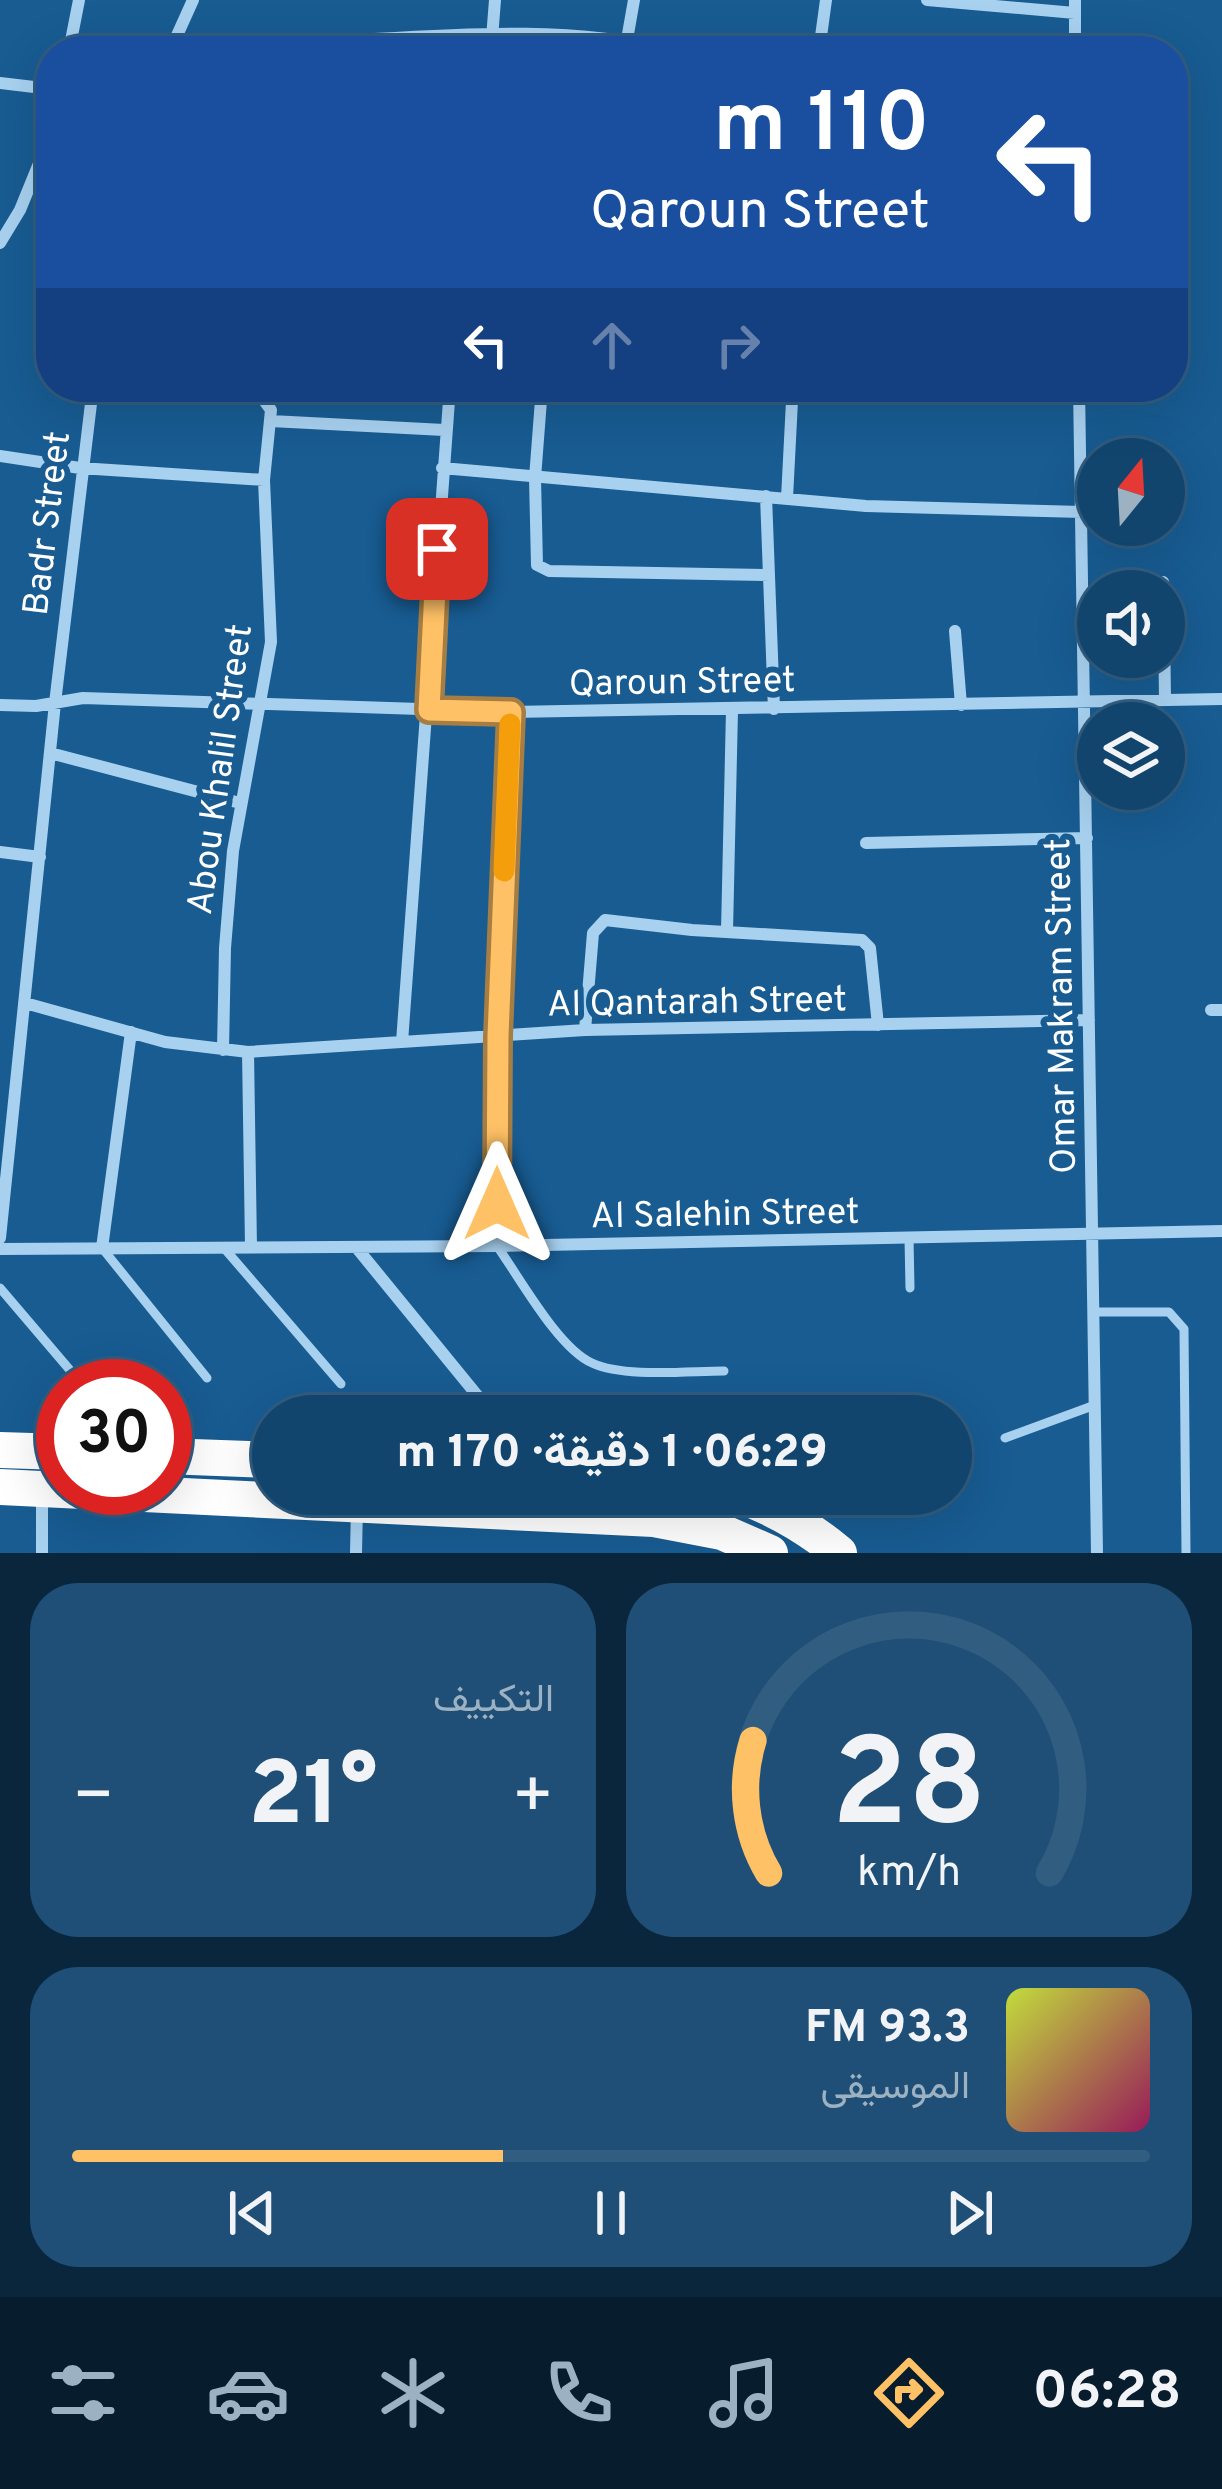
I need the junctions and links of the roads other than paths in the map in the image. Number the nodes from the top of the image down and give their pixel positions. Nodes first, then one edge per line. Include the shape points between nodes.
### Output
1 (79, 0) edge
2 (193, 0) edge
3 (495, 0) edge
4 (634, 0) edge
5 (826, 0) edge
6 (928, 1) edge
7 (1075, 7) edge
8 (492, 35) junction
9 (72, 36) edge
10 (177, 36) edge
11 (468, 36) edge
12 (505, 36) edge
13 (628, 36) edge
14 (821, 36) edge
15 (0, 83) edge
16 (36, 87) edge
17 (36, 173) edge
18 (0, 243) edge
19 (91, 402) edge
20 (265, 402) edge
21 (448, 402) edge
22 (541, 402) edge
23 (792, 402) edge
24 (1079, 402) edge
25 (271, 422) junction
26 (444, 430) junction
27 (1080, 438) edge
28 (0, 456) edge
29 (80, 468) junction
30 (442, 468) junction
31 (535, 478) junction
32 (264, 480) junction
33 (766, 496) junction
34 (788, 498) junction
35 (1077, 512) edge
36 (1082, 546) edge
37 (769, 575) junction
38 (955, 631) dead end
39 (1165, 678) edge
40 (1222, 699) edge
41 (1165, 700) junction
42 (1084, 701) junction
43 (55, 703) junction
44 (961, 704) junction
45 (0, 705) edge
46 (260, 707) junction
47 (429, 710) junction
48 (732, 710) junction
49 (774, 710) junction
50 (511, 712) junction
51 (50, 753) junction
52 (240, 803) junction
53 (1087, 838) junction
54 (866, 843) dead end
55 (0, 853) edge
56 (40, 857) junction
57 (727, 931) junction
58 (25, 1003) junction
59 (1089, 1020) junction
60 (878, 1025) junction
61 (585, 1030) junction
62 (131, 1032) junction
63 (498, 1036) junction
64 (402, 1042) junction
65 (223, 1050) junction
66 (248, 1052) junction
67 (1222, 1231) edge
68 (1092, 1234) junction
69 (0, 1238) edge
70 (909, 1238) junction
71 (497, 1246) junction
72 (251, 1247) junction
73 (356, 1247) junction
74 (102, 1248) junction
75 (224, 1248) junction
76 (0, 1249) edge
77 (0, 1288) edge
78 (910, 1288) dead end
79 (1094, 1312) junction
80 (61, 1359) edge
81 (724, 1371) dead end
82 (207, 1378) dead end
83 (341, 1384) dead end
84 (477, 1395) edge
85 (1095, 1405) junction
86 (1005, 1438) dead end
87 (0, 1450) edge
88 (36, 1451) edge
89 (192, 1457) edge
90 (252, 1459) edge
91 (0, 1487) edge
92 (36, 1489) edge
93 (192, 1496) edge
94 (252, 1499) edge
95 (42, 1515) edge
96 (357, 1515) edge
97 (575, 1515) edge
98 (785, 1515) edge
99 (42, 1553) edge
100 (356, 1553) edge
101 (770, 1553) edge
102 (839, 1553) edge
103 (1097, 1553) edge
104 (1186, 1553) edge

1 - 9 street
2 - 10 street
3 - 8 street
4 - 13 street
5 - 14 street
6 - 7 street
8 - 11 street
8 - 12 street
15 - 16 street
17 - 18 street
19 - 29 street, Badr Street
20 - 25 street
21 - 26 street
22 - 31 street
23 - 34 street
24 - 27 street, Omar Makram Street
25 - 26 street
25 - 32 street, Abou Khalil Street
26 - 30 street
28 - 29 street
29 - 32 street
29 - 43 street, Badr Street
30 - 31 street
30 - 47 street
31 - 33 street
31 - 37 street via 535,559 542,569
32 - 46 street, Abou Khalil Street via 271,642
33 - 34 street
33 - 37 street
34 - 35 street
36 - 42 street, Omar Makram Street
37 - 49 street
38 - 44 street
39 - 41 street
40 - 41 street, Qaroun Street
41 - 42 street, Qaroun Street
42 - 44 street, Qaroun Street
42 - 53 street, Omar Makram Street
43 - 45 street, Qaroun Street
43 - 46 street, Qaroun Street
43 - 51 street, Badr Street
44 - 49 street, Qaroun Street
46 - 47 street, Qaroun Street
46 - 52 street, Abou Khalil Street
47 - 50 street, Qaroun Street
47 - 64 street
48 - 49 street, Qaroun Street
48 - 50 street, Qaroun Street
48 - 57 street
50 - 63 street
51 - 52 street
51 - 56 street, Badr Street
52 - 65 street, Abou Khalil Street
53 - 54 street
53 - 59 street, Omar Makram Street
55 - 56 street
56 - 58 street, Badr Street
57 - 60 street via 862,940 870,948
57 - 61 street via 599,922
58 - 62 street, Al Qantarah Street
58 - 69 street, Badr Street
59 - 60 street, Al Qantarah Street
59 - 68 street, Omar Makram Street
60 - 61 street, Al Qantarah Street
61 - 63 street, Al Qantarah Street
62 - 65 street, Al Qantarah Street
62 - 74 street
63 - 64 street, Al Qantarah Street
63 - 71 street
64 - 66 street, Al Qantarah Street
65 - 66 street, Al Qantarah Street
66 - 72 street
67 - 68 street, Al Salehin Street
68 - 70 street, Al Salehin Street
68 - 79 street, Omar Makram Street
70 - 71 street, Al Salehin Street
70 - 78 lane
71 - 73 street, Al Salehin Street
71 - 81 lane via 590,1363
72 - 73 street, Al Salehin Street
72 - 75 street, Al Salehin Street
73 - 84 street
74 - 75 street, Al Salehin Street
74 - 76 street, Al Salehin Street
74 - 82 lane
75 - 83 lane
77 - 80 lane
79 - 85 street, Omar Makram Street
79 - 104 lane via 1169,1312 1184,1329
85 - 86 lane
85 - 103 street, Omar Makram Street
87 - 88 highway
89 - 90 highway
91 - 92 highway
93 - 94 highway
95 - 99 street
96 - 100 street
97 - 101 highway via 722,1532
98 - 102 highway

